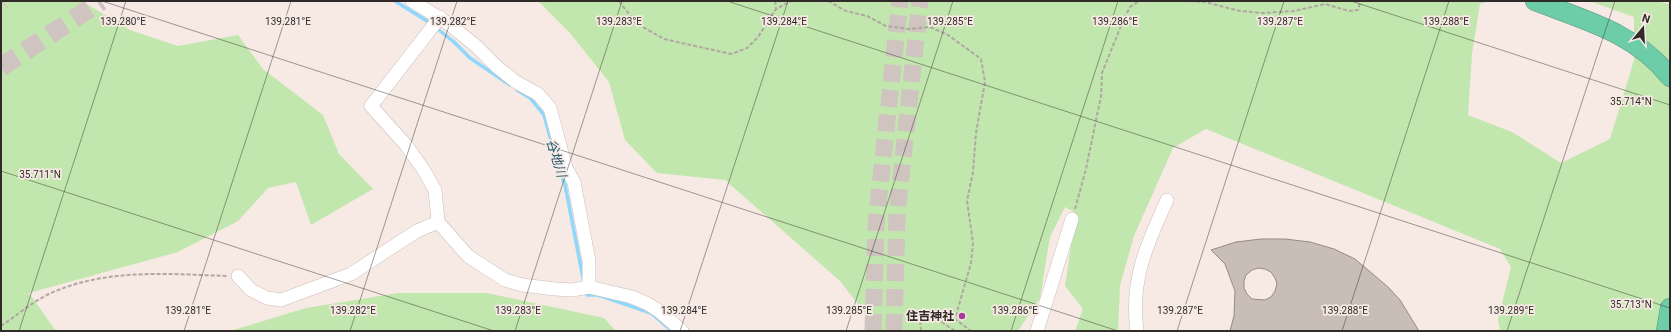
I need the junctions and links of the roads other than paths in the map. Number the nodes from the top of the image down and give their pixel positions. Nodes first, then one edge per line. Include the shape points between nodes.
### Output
1 (412, 1) edge
2 (1535, 1) edge
3 (440, 17) junction
4 (1670, 77) edge
5 (1167, 200) dead end
6 (1072, 219) road end
7 (438, 222) junction
8 (238, 276) road end
9 (589, 287) junction
10 (1670, 308) edge
11 (682, 331) edge
12 (1037, 331) edge
13 (1137, 331) edge
14 (1666, 331) edge

1 - 3 street
2 - 4 highway via 1603,26 1628,39 1648,53
3 - 7 street via 371,106 406,145 435,190
3 - 9 street via 511,78 538,94 550,108 566,168 574,182 589,261
5 - 13 street via 1145,249 1139,272 1135,301
6 - 12 street
7 - 8 street via 417,231 351,274 281,300 267,298 251,290
7 - 9 street via 468,256 505,280 539,288 572,290
9 - 11 street via 632,297 648,304
10 - 14 highway

